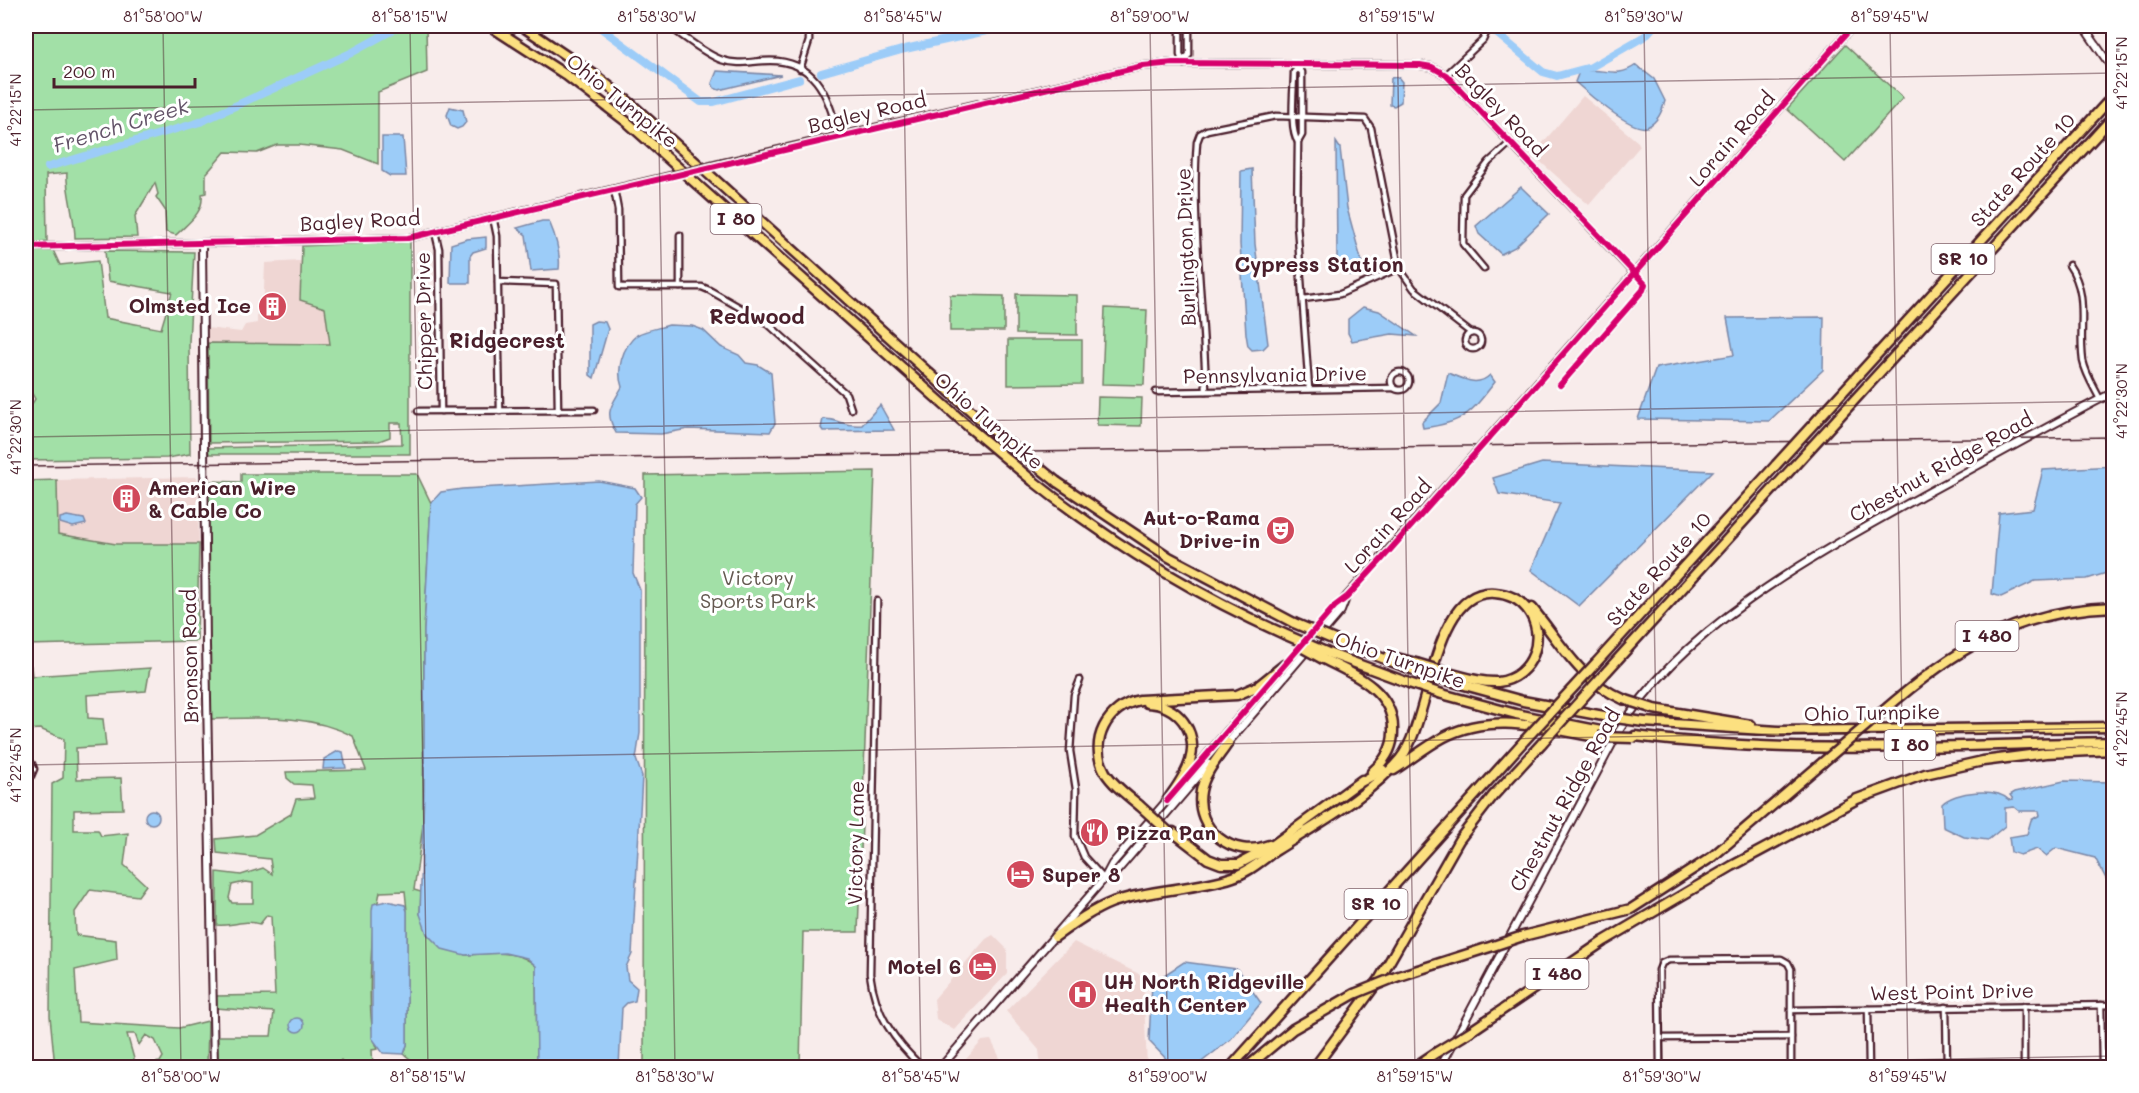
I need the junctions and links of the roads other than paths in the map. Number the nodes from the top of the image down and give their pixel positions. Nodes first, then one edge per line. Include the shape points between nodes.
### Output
1 (490, 26) edge
2 (522, 26) edge
3 (668, 26) edge
4 (809, 26) edge
5 (1180, 26) edge
6 (1190, 26) edge
7 (1489, 26) edge
8 (1853, 26) edge
9 (2083, 26) edge
10 (1184, 62) junction
11 (1298, 67) junction
12 (800, 69) junction
13 (2114, 71) edge
14 (1446, 75) junction
15 (2111, 97) edge
16 (1294, 116) junction
17 (1303, 116) junction
18 (2114, 116) edge
19 (838, 136) junction
20 (1298, 142) junction
21 (1510, 143) junction
22 (614, 189) junction
23 (493, 218) junction
24 (435, 232) junction
25 (680, 235) dead end
26 (202, 244) junction
27 (26, 247) edge
28 (2069, 265) dead end
29 (1399, 268) junction
30 (1484, 269) dead end
31 (1634, 273) junction
32 (498, 282) junction
33 (681, 287) junction
34 (1303, 298) junction
35 (1471, 333) dead end
36 (1560, 385) dead end
37 (1394, 388) dead end
38 (1309, 390) junction
39 (1206, 391) junction
40 (1156, 392) dead end
41 (2114, 392) edge
42 (2100, 399) junction
43 (851, 409) dead end
44 (594, 410) dead end
45 (418, 411) dead end
46 (441, 411) junction
47 (500, 411) junction
48 (558, 411) junction
49 (1347, 597) junction
50 (877, 602) dead end
51 (2114, 607) edge
52 (1326, 656) junction
53 (1284, 665) junction
54 (1448, 676) junction
55 (1080, 680) dead end
56 (1270, 680) junction
57 (1277, 686) junction
58 (2114, 727) edge
59 (1778, 730) junction
60 (1600, 734) junction
61 (2114, 742) edge
62 (1228, 743) junction
63 (2114, 750) edge
64 (26, 761) edge
65 (26, 778) edge
66 (1359, 783) junction
67 (1371, 785) junction
68 (1167, 801) junction
69 (1140, 804) junction
70 (1172, 833) junction
71 (1285, 836) junction
72 (1266, 857) junction
73 (1104, 879) junction
74 (1054, 937) junction
75 (2101, 1005) junction
76 (2114, 1005) edge
77 (2024, 1006) junction
78 (1946, 1007) junction
79 (1868, 1009) junction
80 (1791, 1010) junction
81 (1791, 1037) junction
82 (1660, 1038) junction
83 (214, 1068) edge
84 (923, 1068) edge
85 (940, 1068) edge
86 (1230, 1068) edge
87 (1246, 1068) edge
88 (1314, 1068) edge
89 (1413, 1068) edge
90 (1440, 1068) edge
91 (1660, 1068) edge
92 (1791, 1068) edge
93 (1869, 1068) edge
94 (1947, 1068) edge
95 (2024, 1068) edge
96 (2102, 1068) edge

1 - 52 highway, Ohio Turnpike / I 80, bridge via 566,75 627,122 1033,481 1146,561
2 - 54 highway, Ohio Turnpike / I 80, bridge via 596,76 637,110 991,429 1057,482 1169,557 1294,623 1364,652
3 - 12 street via 720,60 745,65 786,62
4 - 12 street via 809,41
5 - 10 street via 1180,55
6 - 10 street via 1189,55
7 - 14 street via 1484,39
8 - 31 street, Lorain Road
9 - 13 street
10 - 11 street, Bagley Road
10 - 19 street, Bagley Road via 1134,68
11 - 14 street, Bagley Road via 1420,65
11 - 16 street via 1294,72
11 - 17 street via 1302,72
12 - 19 street via 825,91
14 - 21 street, Bagley Road
15 - 86 highway, State Route 10 / SR 10, bridge
16 - 17 street, Burlington Drive
16 - 20 street
16 - 39 street, Burlington Drive via 1208,130 1199,137 1196,226
17 - 20 street
17 - 29 street, Burlington Drive via 1359,117 1369,123
18 - 88 highway, State Route 10 / SR 10, bridge via 1489,801 1460,840 1379,980
19 - 22 street, Bagley Road, bridge
20 - 34 street
21 - 30 street via 1486,166 1462,200 1463,244
21 - 31 street, Bagley Road
22 - 23 street, Bagley Road
22 - 33 street via 619,287
23 - 24 street, Bagley Road
23 - 32 street
24 - 26 street, Bagley Road via 409,238
24 - 46 street, Chipper Drive via 439,249
25 - 33 street
26 - 27 street, Bagley Road
26 - 83 street, Bronson Road
28 - 42 street via 2083,296 2083,360
29 - 34 street via 1340,294
29 - 35 street via 1414,289
31 - 36 street via 1644,283 1644,289
31 - 49 street, Lorain Road, bridge
32 - 47 street
32 - 48 street via 556,284
33 - 43 street via 702,287 767,323 846,394
34 - 38 street
37 - 38 street, Pennsylvania Drive
38 - 39 street, Pennsylvania Drive
39 - 40 street, Pennsylvania Drive
41 - 42 street, Chestnut Ridge Road
42 - 90 street, Chestnut Ridge Road via 1831,546 1719,622 1682,655 1622,726
44 - 48 street
45 - 46 street
46 - 47 street
47 - 48 street
49 - 53 street, Lorain Road
49 - 57 street, Lorain Road via 1341,610
50 - 84 street, Victory Lane via 870,974 883,1019 901,1046
51 - 87 highway, I 480, bridge via 2055,613 1996,632 1941,663 1712,857 1631,909 1523,936 1354,994 1293,1029
52 - 60 highway, Ohio Turnpike / I 80, bridge via 1442,694
52 - 66 highway via 1374,688 1391,714 1394,733 1389,753
53 - 56 street, Lorain Road
53 - 69 highway via 1258,686 1237,695 1140,700 1114,712 1101,734 1101,761 1109,777
54 - 59 highway, Ohio Turnpike / I 80, bridge via 1523,701 1609,717
54 - 67 highway via 1491,682 1507,680 1521,672 1531,660 1537,642 1535,623 1527,609 1511,596 1490,592 1472,597 1457,609 1408,747
55 - 73 street via 1074,695 1070,751 1076,789 1075,836 1084,857
56 - 57 street
56 - 68 street, Lorain Road
57 - 62 street, Lorain Road
58 - 59 highway, Ohio Turnpike / I 80
59 - 66 highway, bridge via 1654,709 1623,699 1581,672 1522,598 1498,589 1479,590 1462,599 1448,617 1403,748 1385,768
60 - 61 highway, Ohio Turnpike / I 80, bridge via 1793,747
60 - 67 highway via 1518,723 1475,725 1438,740
62 - 71 highway via 1202,787 1201,808 1208,827 1222,841 1244,849 1264,847
62 - 73 street, Lorain Road via 1118,870
63 - 89 highway, I 480, bridge via 2033,754 1971,763 1915,777 1857,799 1604,941
64 - 65 street via 34,769
66 - 71 highway
67 - 72 highway
68 - 69 highway via 1190,764 1191,737 1174,712 1162,705 1145,703 1117,716 1103,745 1110,772
68 - 73 street, Lorain Road via 1112,864
69 - 70 highway, bridge
70 - 71 highway via 1204,856 1226,865 1253,858
70 - 72 highway via 1201,860 1221,868 1241,868
72 - 74 highway via 1232,878 1112,902
73 - 74 street, Lorain Road
74 - 85 street, Lorain Road
75 - 76 street, West Point Drive
75 - 77 street, West Point Drive
75 - 96 street
77 - 78 street, West Point Drive
77 - 95 street
78 - 79 street, West Point Drive
78 - 94 street
79 - 80 street, West Point Drive
79 - 93 street
80 - 81 street
80 - 82 street via 1791,969 1783,960 1666,960 1659,970
81 - 82 street
81 - 92 street
82 - 91 street

